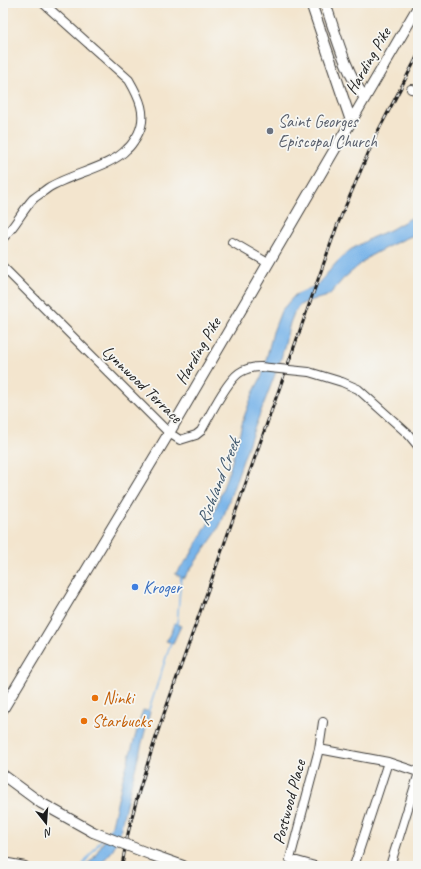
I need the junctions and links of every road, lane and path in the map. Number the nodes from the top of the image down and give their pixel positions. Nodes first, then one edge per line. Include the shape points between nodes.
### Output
1 (43, 3) edge
2 (311, 3) edge
3 (325, 3) edge
4 (418, 7) edge
5 (337, 38) junction
6 (324, 42) junction
7 (365, 98) junction
8 (351, 121) junction
9 (3, 238) edge
10 (232, 242) dead end
11 (268, 263) junction
12 (3, 268) edge
13 (169, 433) junction
14 (408, 434) junction
15 (418, 436) edge
16 (418, 446) edge
17 (3, 709) edge
18 (323, 722) dead end
19 (319, 749) junction
20 (388, 762) junction
21 (418, 772) edge
22 (3, 775) edge
23 (418, 776) edge
24 (3, 862) edge
25 (25, 866) edge
26 (184, 866) edge
27 (315, 866) edge
28 (354, 866) edge
29 (390, 866) edge

1 - 9 street via 129,80 142,109 141,127 134,142 114,159 66,179 33,199
2 - 6 main road
3 - 5 main road
4 - 7 main road, Harding Pike
5 - 6 main road
5 - 7 main road via 357,88
6 - 8 main road
7 - 8 main road, Harding Pike
8 - 11 main road, Harding Pike
10 - 11 street
11 - 13 main road, Harding Pike
12 - 13 street, Lynnwood Terrace
13 - 14 street, Lynnwood Terrace, bridge via 180,440 196,435 234,377 246,370 260,368 309,372 358,389
13 - 17 main road, Harding Pike
14 - 15 street
14 - 16 street, Lynnwood Terrace
18 - 19 street
19 - 20 street, Postwood Place
19 - 27 street, Postwood Place via 290,859
20 - 21 street, Postwood Place
20 - 28 street
22 - 26 main road, bridge via 41,803 94,832
23 - 29 street
24 - 25 street

